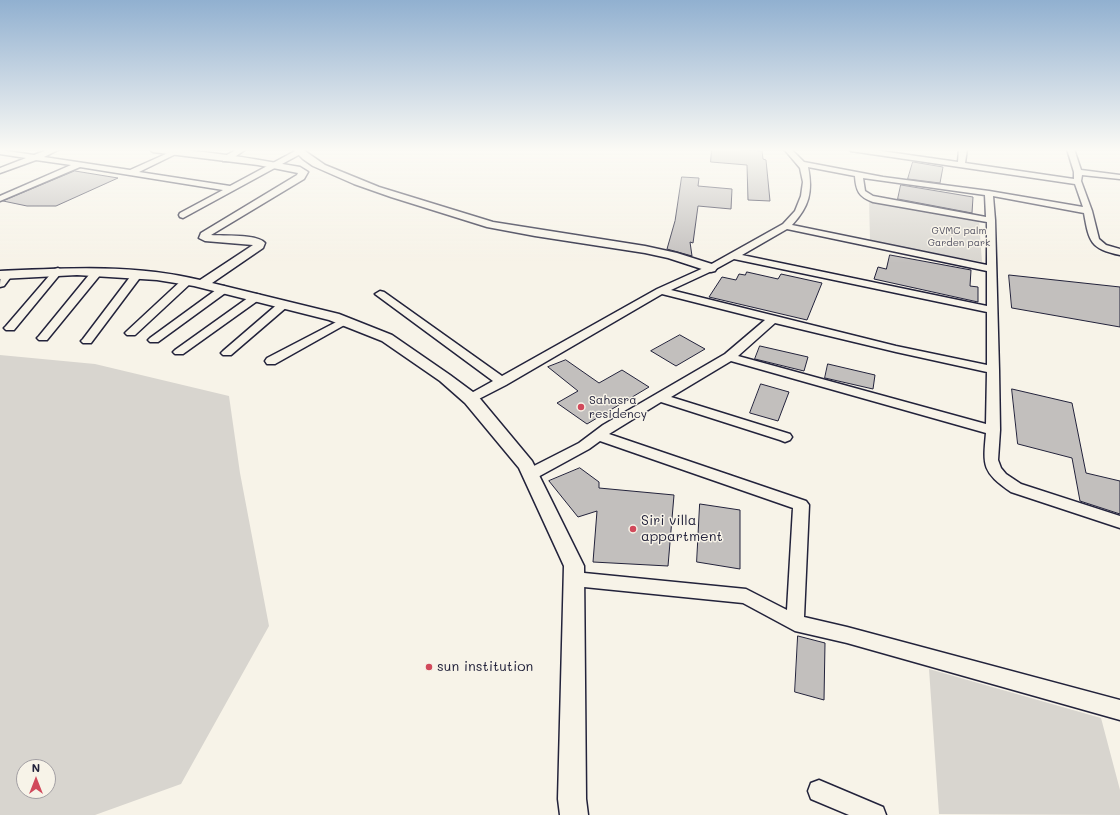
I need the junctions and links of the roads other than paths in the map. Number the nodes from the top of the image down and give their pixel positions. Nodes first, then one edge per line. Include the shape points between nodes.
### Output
1 (27, 187) edge
2 (220, 187) edge
3 (235, 187) edge
4 (282, 187) edge
5 (368, 187) edge
6 (807, 187) edge
7 (859, 187) edge
8 (941, 187) edge
9 (1080, 187) edge
10 (231, 189) junction
11 (989, 194) junction
12 (0, 199) edge
13 (1088, 211) junction
14 (183, 215) dead end
15 (991, 220) junction
16 (786, 226) junction
17 (1120, 252) edge
18 (734, 256) junction
19 (711, 268) junction
20 (992, 269) junction
21 (58, 271) junction
22 (97, 272) junction
23 (137, 275) junction
24 (3, 278) edge
25 (194, 283) junction
26 (224, 290) junction
27 (662, 291) junction
28 (380, 294) dead end
29 (256, 297) junction
30 (284, 304) junction
31 (991, 310) junction
32 (773, 319) junction
33 (344, 321) junction
34 (10, 328) dead end
35 (131, 333) dead end
36 (44, 338) dead end
37 (154, 340) dead end
38 (87, 341) dead end
39 (179, 352) dead end
40 (227, 353) dead end
41 (729, 357) junction
42 (271, 361) dead end
43 (993, 370) junction
44 (502, 382) junction
45 (661, 398) junction
46 (471, 399) junction
47 (993, 430) junction
48 (598, 436) junction
49 (785, 436) dead end
50 (531, 474) junction
51 (1120, 522) edge
52 (574, 579) junction
53 (795, 623) junction
54 (1120, 710) edge
55 (819, 791) dead end
56 (574, 815) edge
57 (875, 815) edge

1 - 12 street
2 - 10 street
3 - 10 street
4 - 25 street via 205,235 205,238 253,242 259,243 259,246
5 - 19 street via 491,225 649,250
6 - 16 street via 806,196 799,212
7 - 15 street via 865,197 876,200
8 - 11 street
9 - 13 street
10 - 14 street
11 - 13 street
11 - 15 street
13 - 17 street via 1096,243
15 - 20 street
16 - 18 street
16 - 20 street
18 - 19 street
18 - 31 street
19 - 27 street
20 - 31 street
21 - 22 street
21 - 24 street
21 - 34 street
22 - 23 street
22 - 36 street
23 - 25 street
23 - 38 street
25 - 26 street
25 - 35 street
26 - 29 street
26 - 37 street
27 - 32 street
27 - 44 street
28 - 44 street
29 - 30 street
29 - 39 street
30 - 33 street
30 - 40 street
31 - 43 street
32 - 41 street
32 - 43 street
33 - 42 street
33 - 46 street via 387,338
41 - 45 street
41 - 47 street
43 - 47 street
44 - 46 street
45 - 48 street
45 - 49 street
46 - 50 street
47 - 51 street via 990,460 1001,478 1016,488
48 - 50 street
48 - 53 street via 800,504
50 - 52 street via 574,566
52 - 53 street via 746,596
52 - 56 street
53 - 54 street
55 - 57 street

